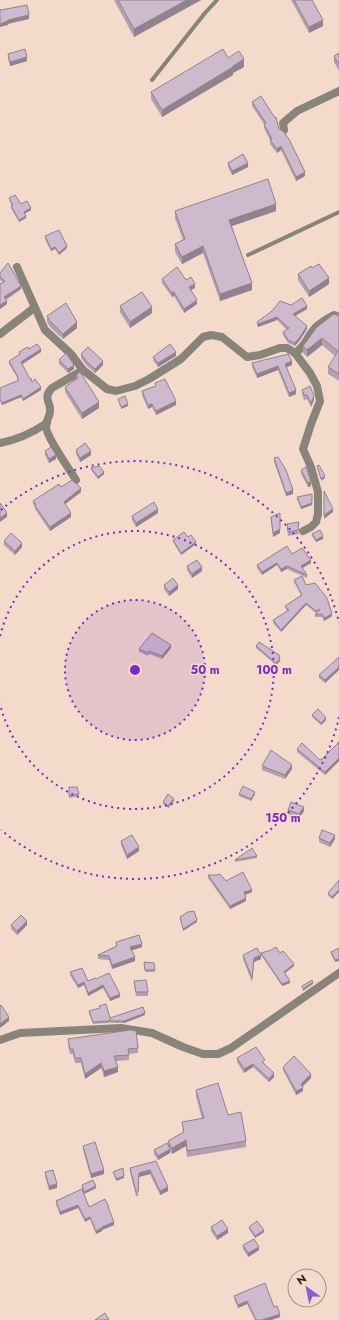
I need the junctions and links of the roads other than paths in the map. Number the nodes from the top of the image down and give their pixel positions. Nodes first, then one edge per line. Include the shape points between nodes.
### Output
1 (217, 0) edge
2 (152, 80) dead end
3 (339, 90) edge
4 (284, 130) edge
5 (339, 212) edge
6 (248, 255) dead end
7 (16, 267) dead end
8 (34, 308) junction
9 (339, 317) edge
10 (0, 334) edge
11 (295, 353) junction
12 (84, 370) junction
13 (47, 423) junction
14 (0, 443) edge
15 (76, 480) dead end
16 (303, 531) dead end
17 (339, 973) edge
18 (0, 1040) edge

1 - 2 lane
3 - 4 street via 290,116 283,123
5 - 6 lane
7 - 8 street
8 - 10 street
8 - 12 street via 45,330
9 - 11 street via 334,315 314,329 304,346
11 - 12 street via 287,348 247,357 222,337 211,335 203,337 181,359 135,386 116,391 107,389
11 - 16 street via 318,386 320,401 303,450 318,492 318,514 316,522
12 - 13 street via 48,392 50,409
13 - 14 street via 33,432
13 - 15 street via 49,436
17 - 18 street via 231,1048 218,1054 203,1054 152,1033 121,1028 20,1033

